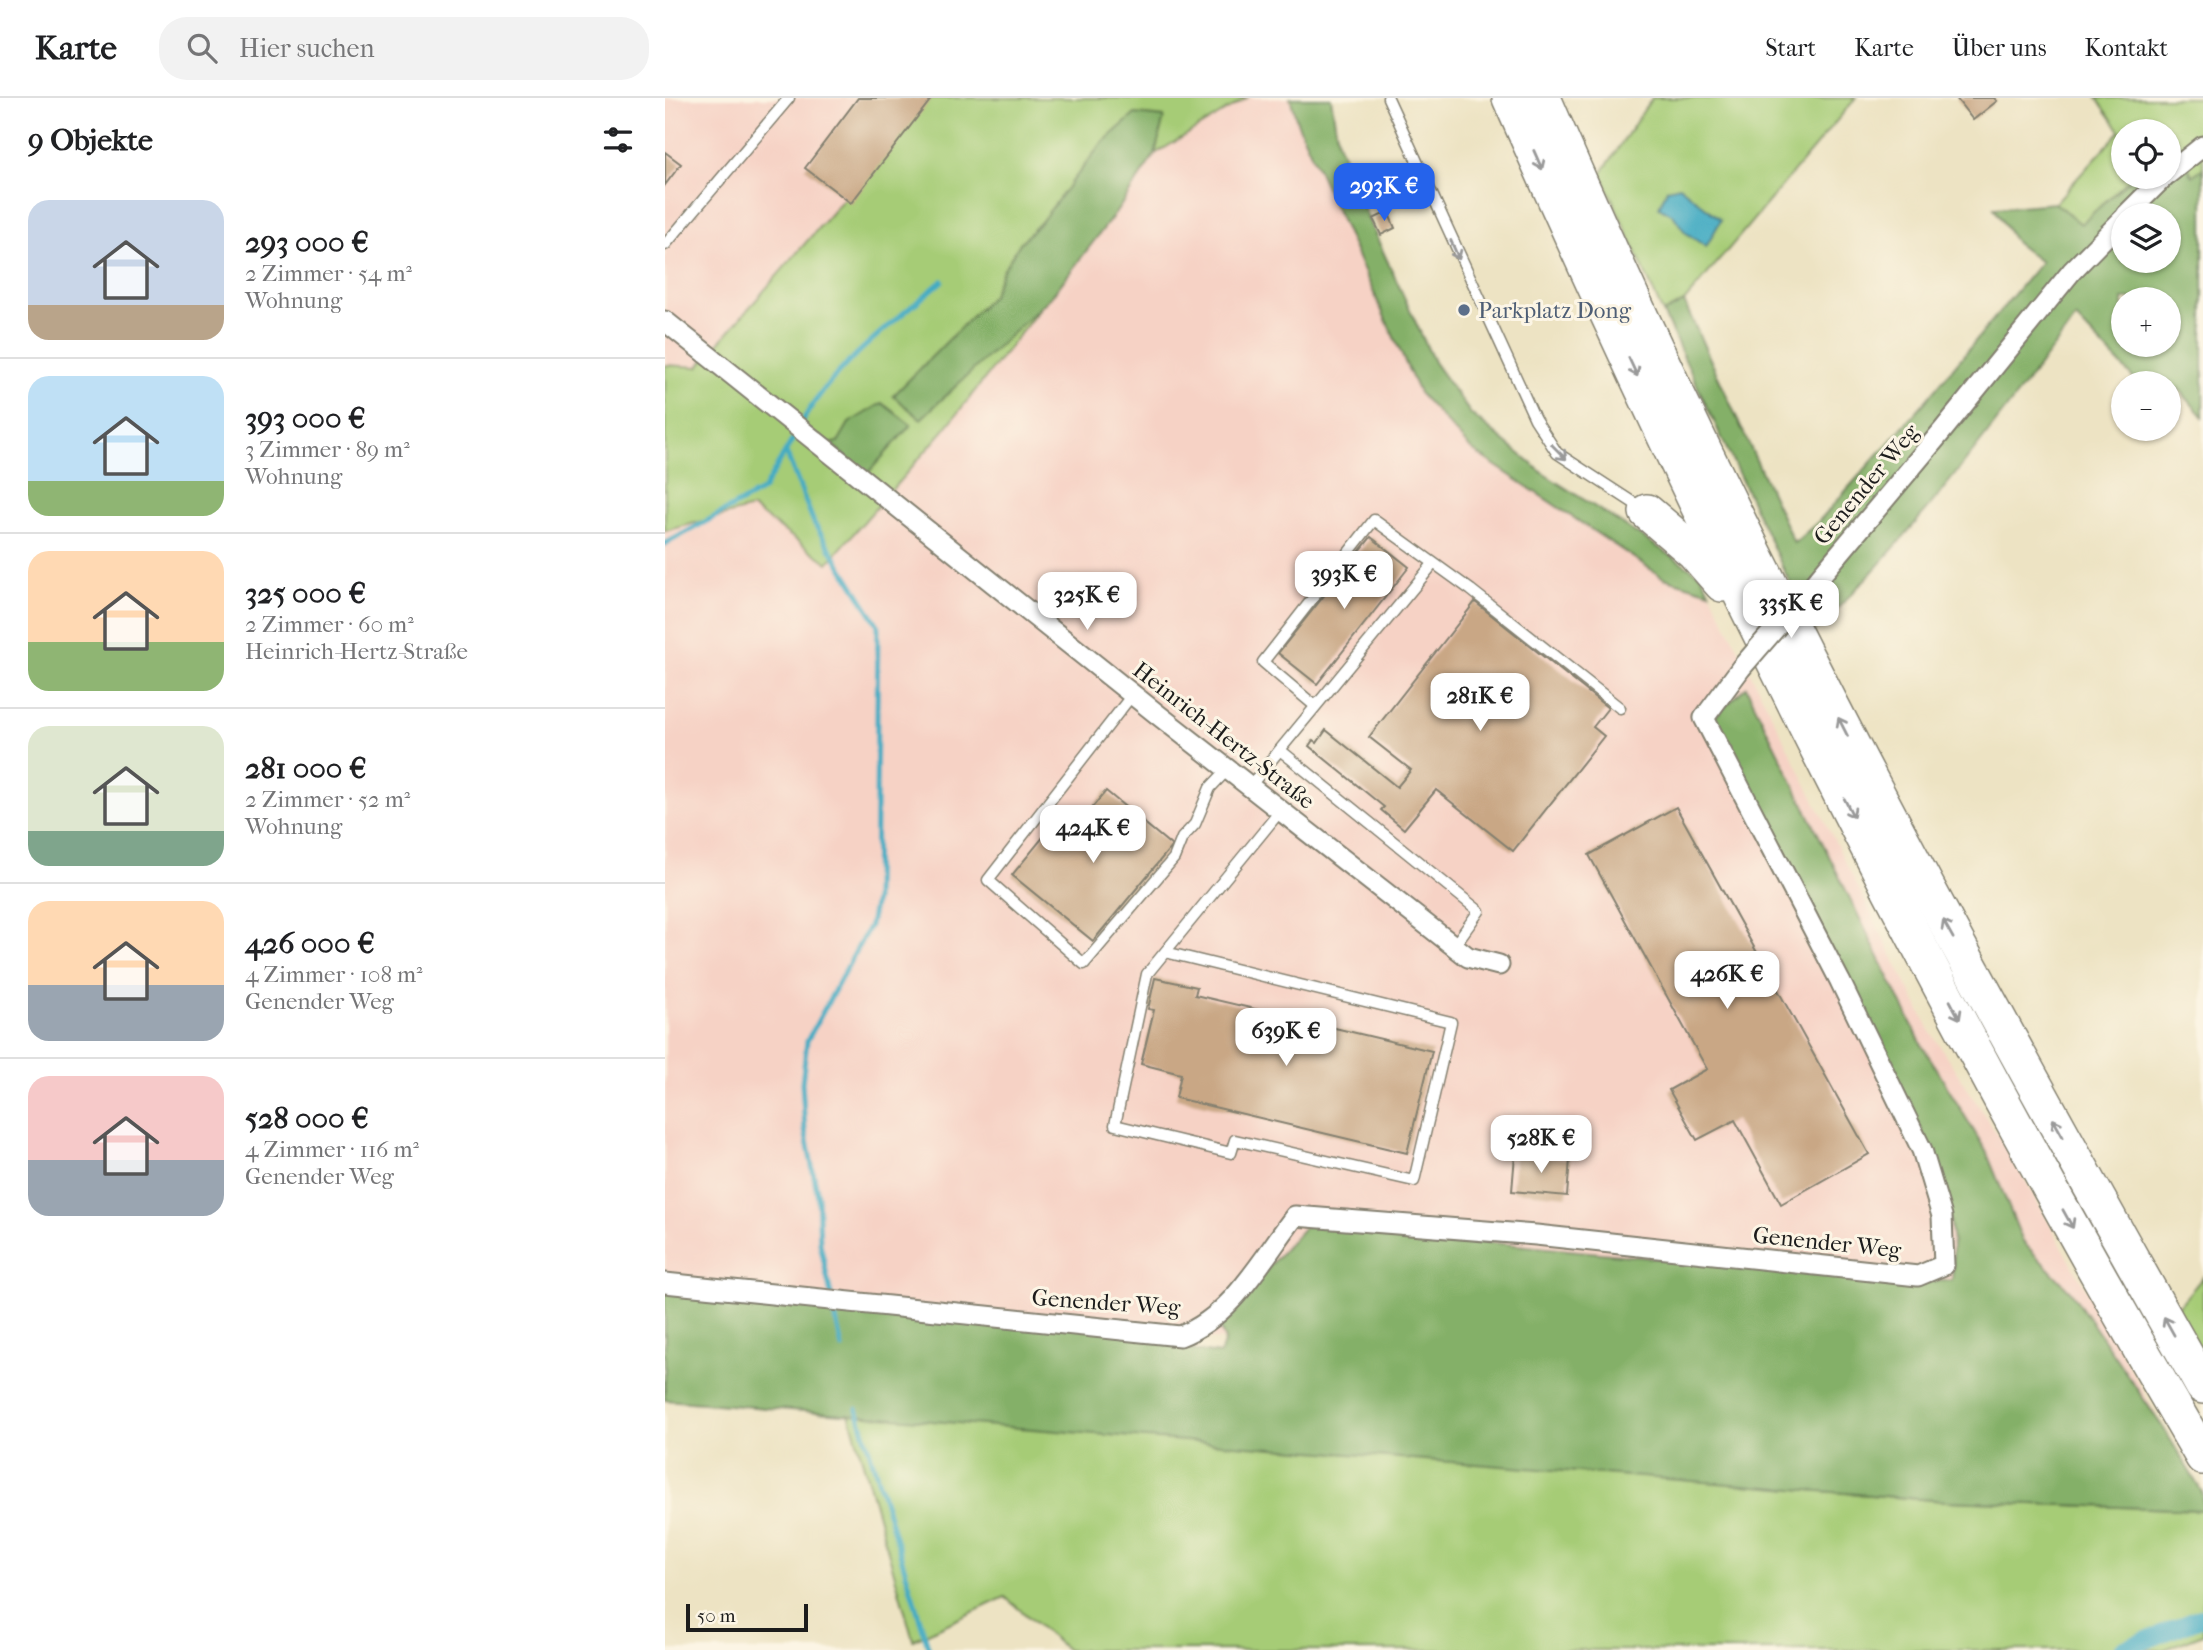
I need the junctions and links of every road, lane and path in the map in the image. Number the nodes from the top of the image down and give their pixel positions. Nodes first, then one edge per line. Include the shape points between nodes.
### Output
1 (789, 98) edge
2 (1388, 98) edge
3 (1510, 98) edge
4 (1543, 98) edge
5 (2203, 146) edge
6 (2181, 163) edge
7 (2152, 189) edge
8 (2139, 203) edge
9 (2111, 231) edge
10 (665, 246) edge
11 (665, 321) edge
12 (1647, 512) joint
13 (1433, 564) junction
14 (1763, 638) junction
15 (1132, 695) junction
16 (1315, 706) junction
17 (1620, 708) dead end
18 (1280, 750) junction
19 (1227, 769) junction
20 (1249, 786) junction
21 (1281, 810) junction
22 (1454, 946) junction
23 (1165, 952) junction
24 (1499, 965) dead end
25 (665, 1283) edge
26 (2203, 1386) edge
27 (2203, 1458) edge

1 - 10 lane
2 -> 12 lane via 1535,419 1557,453
3 -> 14 highway
26 -> 4 highway via 1915,870 1720,483
5 - 6 street, Genender Weg
7 - 8 street, Genender Weg
9 - 25 street, Genender Weg, bridge via 2072,271 1704,718 1921,1150 1941,1216 1944,1265 1918,1276 1536,1235 1295,1216 1223,1310 1200,1329 1180,1336
11 - 15 street, Heinrich-Hertz-Straße
12 - 14 highway via 1694,552
13 - 16 lane
13 - 16 lane via 1374,520 1263,662
13 - 17 lane
14 -> 27 highway via 1994,1083
15 - 19 street, Heinrich-Hertz-Straße
15 - 19 lane via 988,880 1084,964 1174,858 1210,788
16 - 18 lane
18 - 20 lane
18 - 22 lane via 1479,911
19 - 20 street, Heinrich-Hertz-Straße
20 - 21 street, Heinrich-Hertz-Straße
21 - 22 street, Heinrich-Hertz-Straße
21 - 23 lane
22 - 24 street, Heinrich-Hertz-Straße via 1468,957
23 - 23 lane via 1147,974 1115,1125 1231,1153 1235,1140 1414,1181 1451,1022

